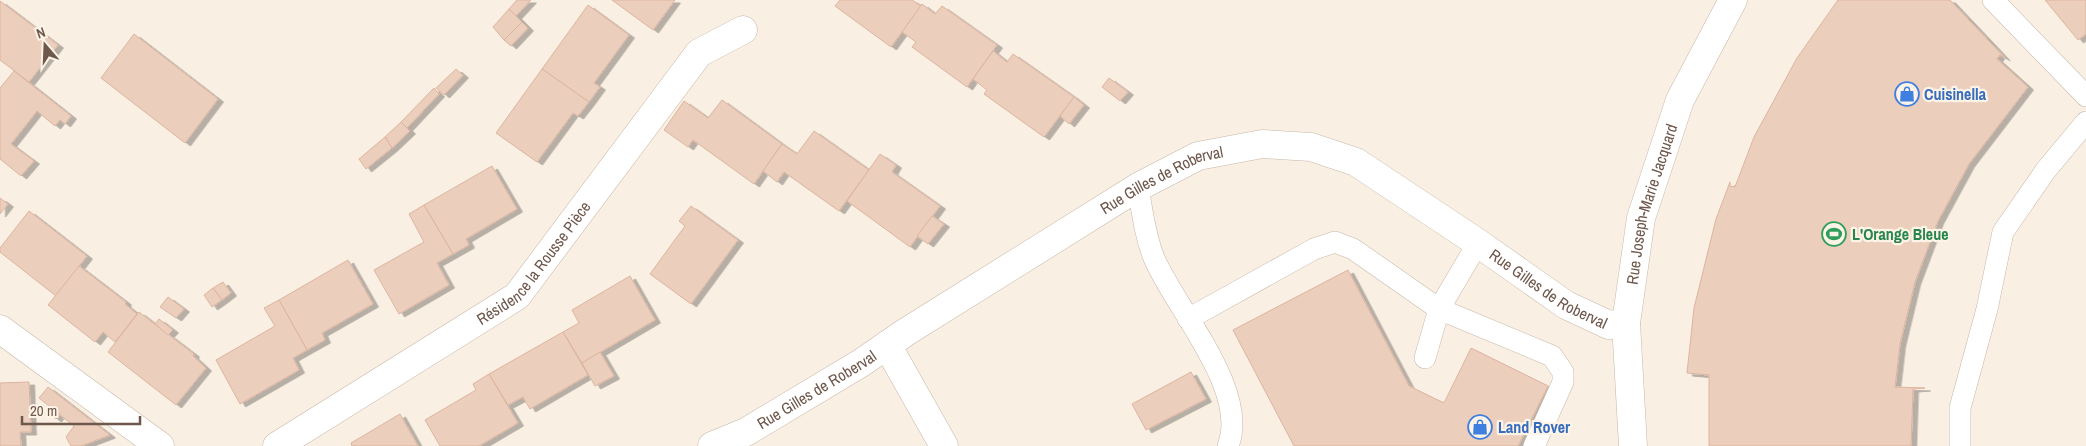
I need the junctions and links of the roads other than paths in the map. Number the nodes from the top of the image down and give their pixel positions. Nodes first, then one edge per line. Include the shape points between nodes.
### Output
1 (1734, 0) edge
2 (1993, 0) edge
3 (744, 30) dead end
4 (2086, 96) edge
5 (2086, 122) edge
6 (1138, 187) junction
7 (1478, 243) junction
8 (1439, 310) junction
9 (1188, 319) junction
10 (1626, 323) junction
11 (0, 330) edge
12 (887, 345) junction
13 (1425, 358) dead end
14 (1636, 439) edge
15 (160, 446) edge
16 (277, 446) edge
17 (712, 446) edge
18 (944, 446) edge
19 (1228, 446) edge
20 (1534, 446) edge
21 (1960, 446) edge

1 - 10 street, Rue Joseph-Marie Jacquard via 1680,100 1653,177 1641,218
2 - 4 lane
3 - 16 street, Résidence la Rousse Pièce via 699,53 517,296
5 - 21 lane via 2046,170 2003,232 1987,309 1960,408
6 - 7 street, Rue Gilles de Roberval via 1198,156 1262,144 1311,147 1356,162
6 - 9 lane via 1154,258
6 - 12 street, Rue Gilles de Roberval
7 - 8 lane
7 - 10 street, Rue Gilles de Roberval via 1566,305 1609,325
8 - 9 lane via 1353,249 1335,242 1314,249
8 - 13 lane
8 - 20 lane via 1552,356 1562,372 1562,382
9 - 19 lane via 1217,368 1231,408
10 - 14 street, Rue Joseph-Marie Jacquard
11 - 15 street
12 - 17 street, Rue Gilles de Roberval via 746,432
12 - 18 street

